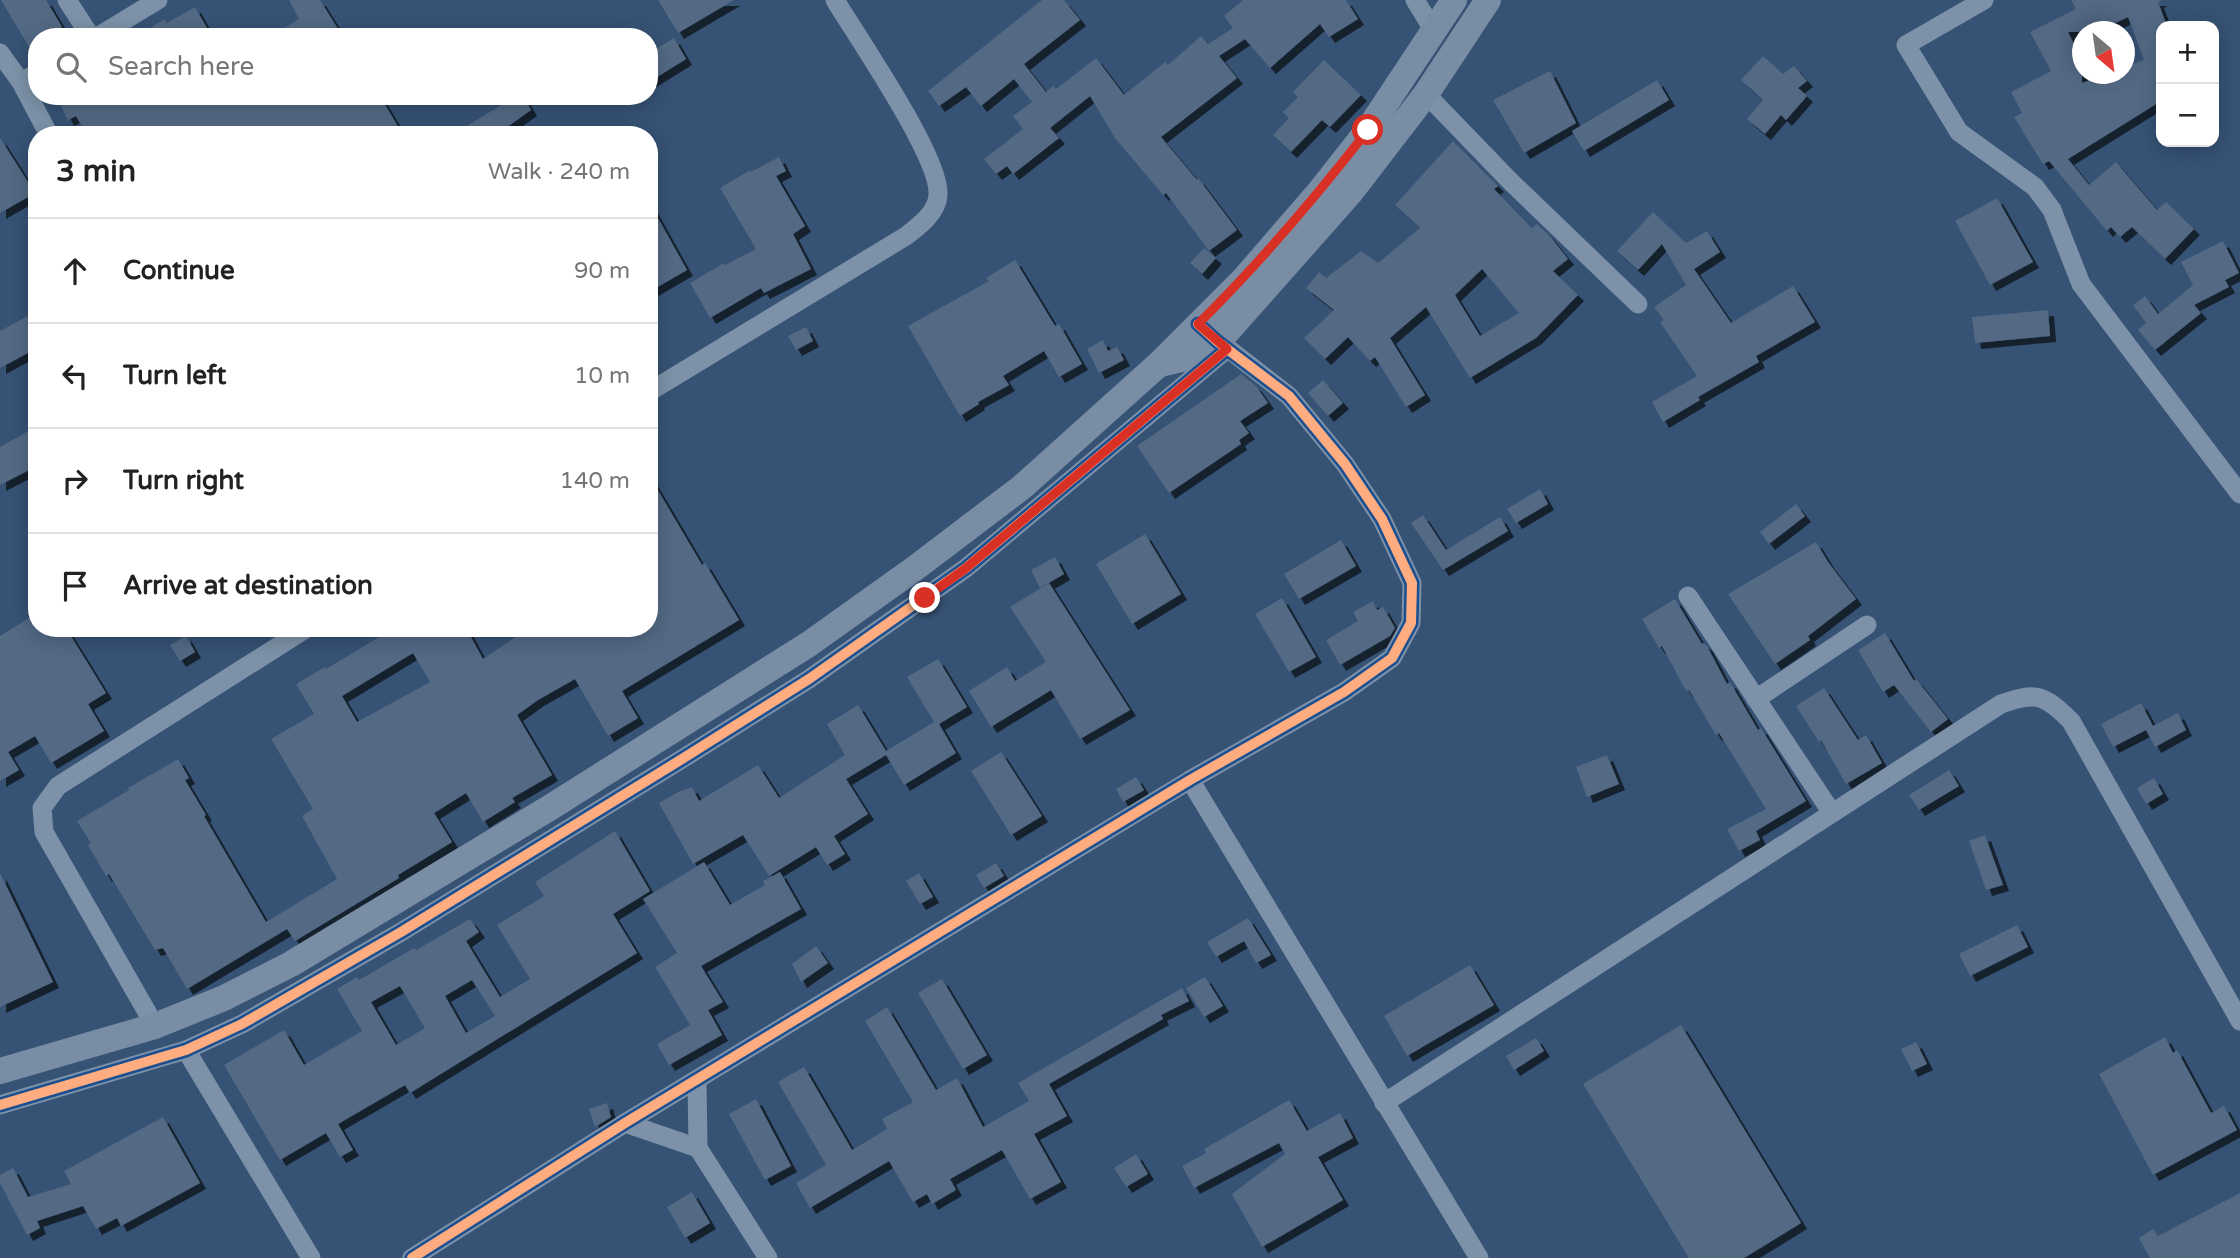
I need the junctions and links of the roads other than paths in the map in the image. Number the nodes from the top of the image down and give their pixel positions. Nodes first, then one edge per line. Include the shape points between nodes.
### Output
1 (67, 0) edge
2 (158, 0) edge
3 (835, 0) edge
4 (1415, 0) edge
5 (1454, 0) edge
6 (1488, 0) edge
7 (1984, 0) edge
8 (84, 28) edge
9 (112, 28) edge
10 (1434, 30) junction
11 (0, 53) edge
12 (28, 77) edge
13 (1426, 94) junction
14 (38, 105) edge
15 (46, 126) edge
16 (1638, 304) dead end
17 (1198, 324) junction
18 (1222, 346) junction
19 (1159, 365) junction
20 (658, 387) edge
21 (2240, 494) edge
22 (1688, 596) dead end
23 (1867, 625) dead end
24 (293, 637) edge
25 (1756, 699) junction
26 (1190, 780) junction
27 (1832, 813) junction
28 (384, 907) junction
29 (401, 932) junction
30 (2240, 1021) edge
31 (155, 1026) junction
32 (186, 1050) junction
33 (0, 1072) edge
34 (697, 1080) junction
35 (1384, 1103) junction
36 (0, 1105) edge
37 (625, 1123) junction
38 (698, 1148) junction
39 (311, 1258) edge
40 (412, 1258) edge
41 (768, 1258) edge
42 (1479, 1258) edge

1 - 8 street
2 - 9 street
3 - 20 street via 915,132 933,169 939,196 927,218 906,236
4 - 10 street
5 - 10 main road
6 - 13 main road
7 - 21 street via 1906,45 1959,132 2035,187 2052,210 2081,284
10 - 17 main road via 1368,130 1320,191
11 - 12 street
13 - 16 street
13 - 18 main road
14 - 15 street
17 - 18 street
17 - 19 main road
18 - 19 main road
18 - 26 street via 1289,396 1345,464 1382,519 1412,583 1411,623 1392,658 1344,692
18 - 29 street via 1027,519 925,598 809,680
19 - 28 main road via 1022,487 809,643
22 - 25 street
23 - 25 street
24 - 31 street via 58,786 42,808 44,832
25 - 27 street
26 - 34 street
26 - 35 street
27 - 30 street via 2001,704 2026,695 2049,701 2071,721
27 - 35 street
28 - 29 street
28 - 31 main road via 291,964
29 - 32 street via 242,1024
31 - 33 main road
32 - 36 street
32 - 39 street
34 - 37 street
34 - 38 street
35 - 42 street
37 - 38 street
37 - 40 street
38 - 41 street

